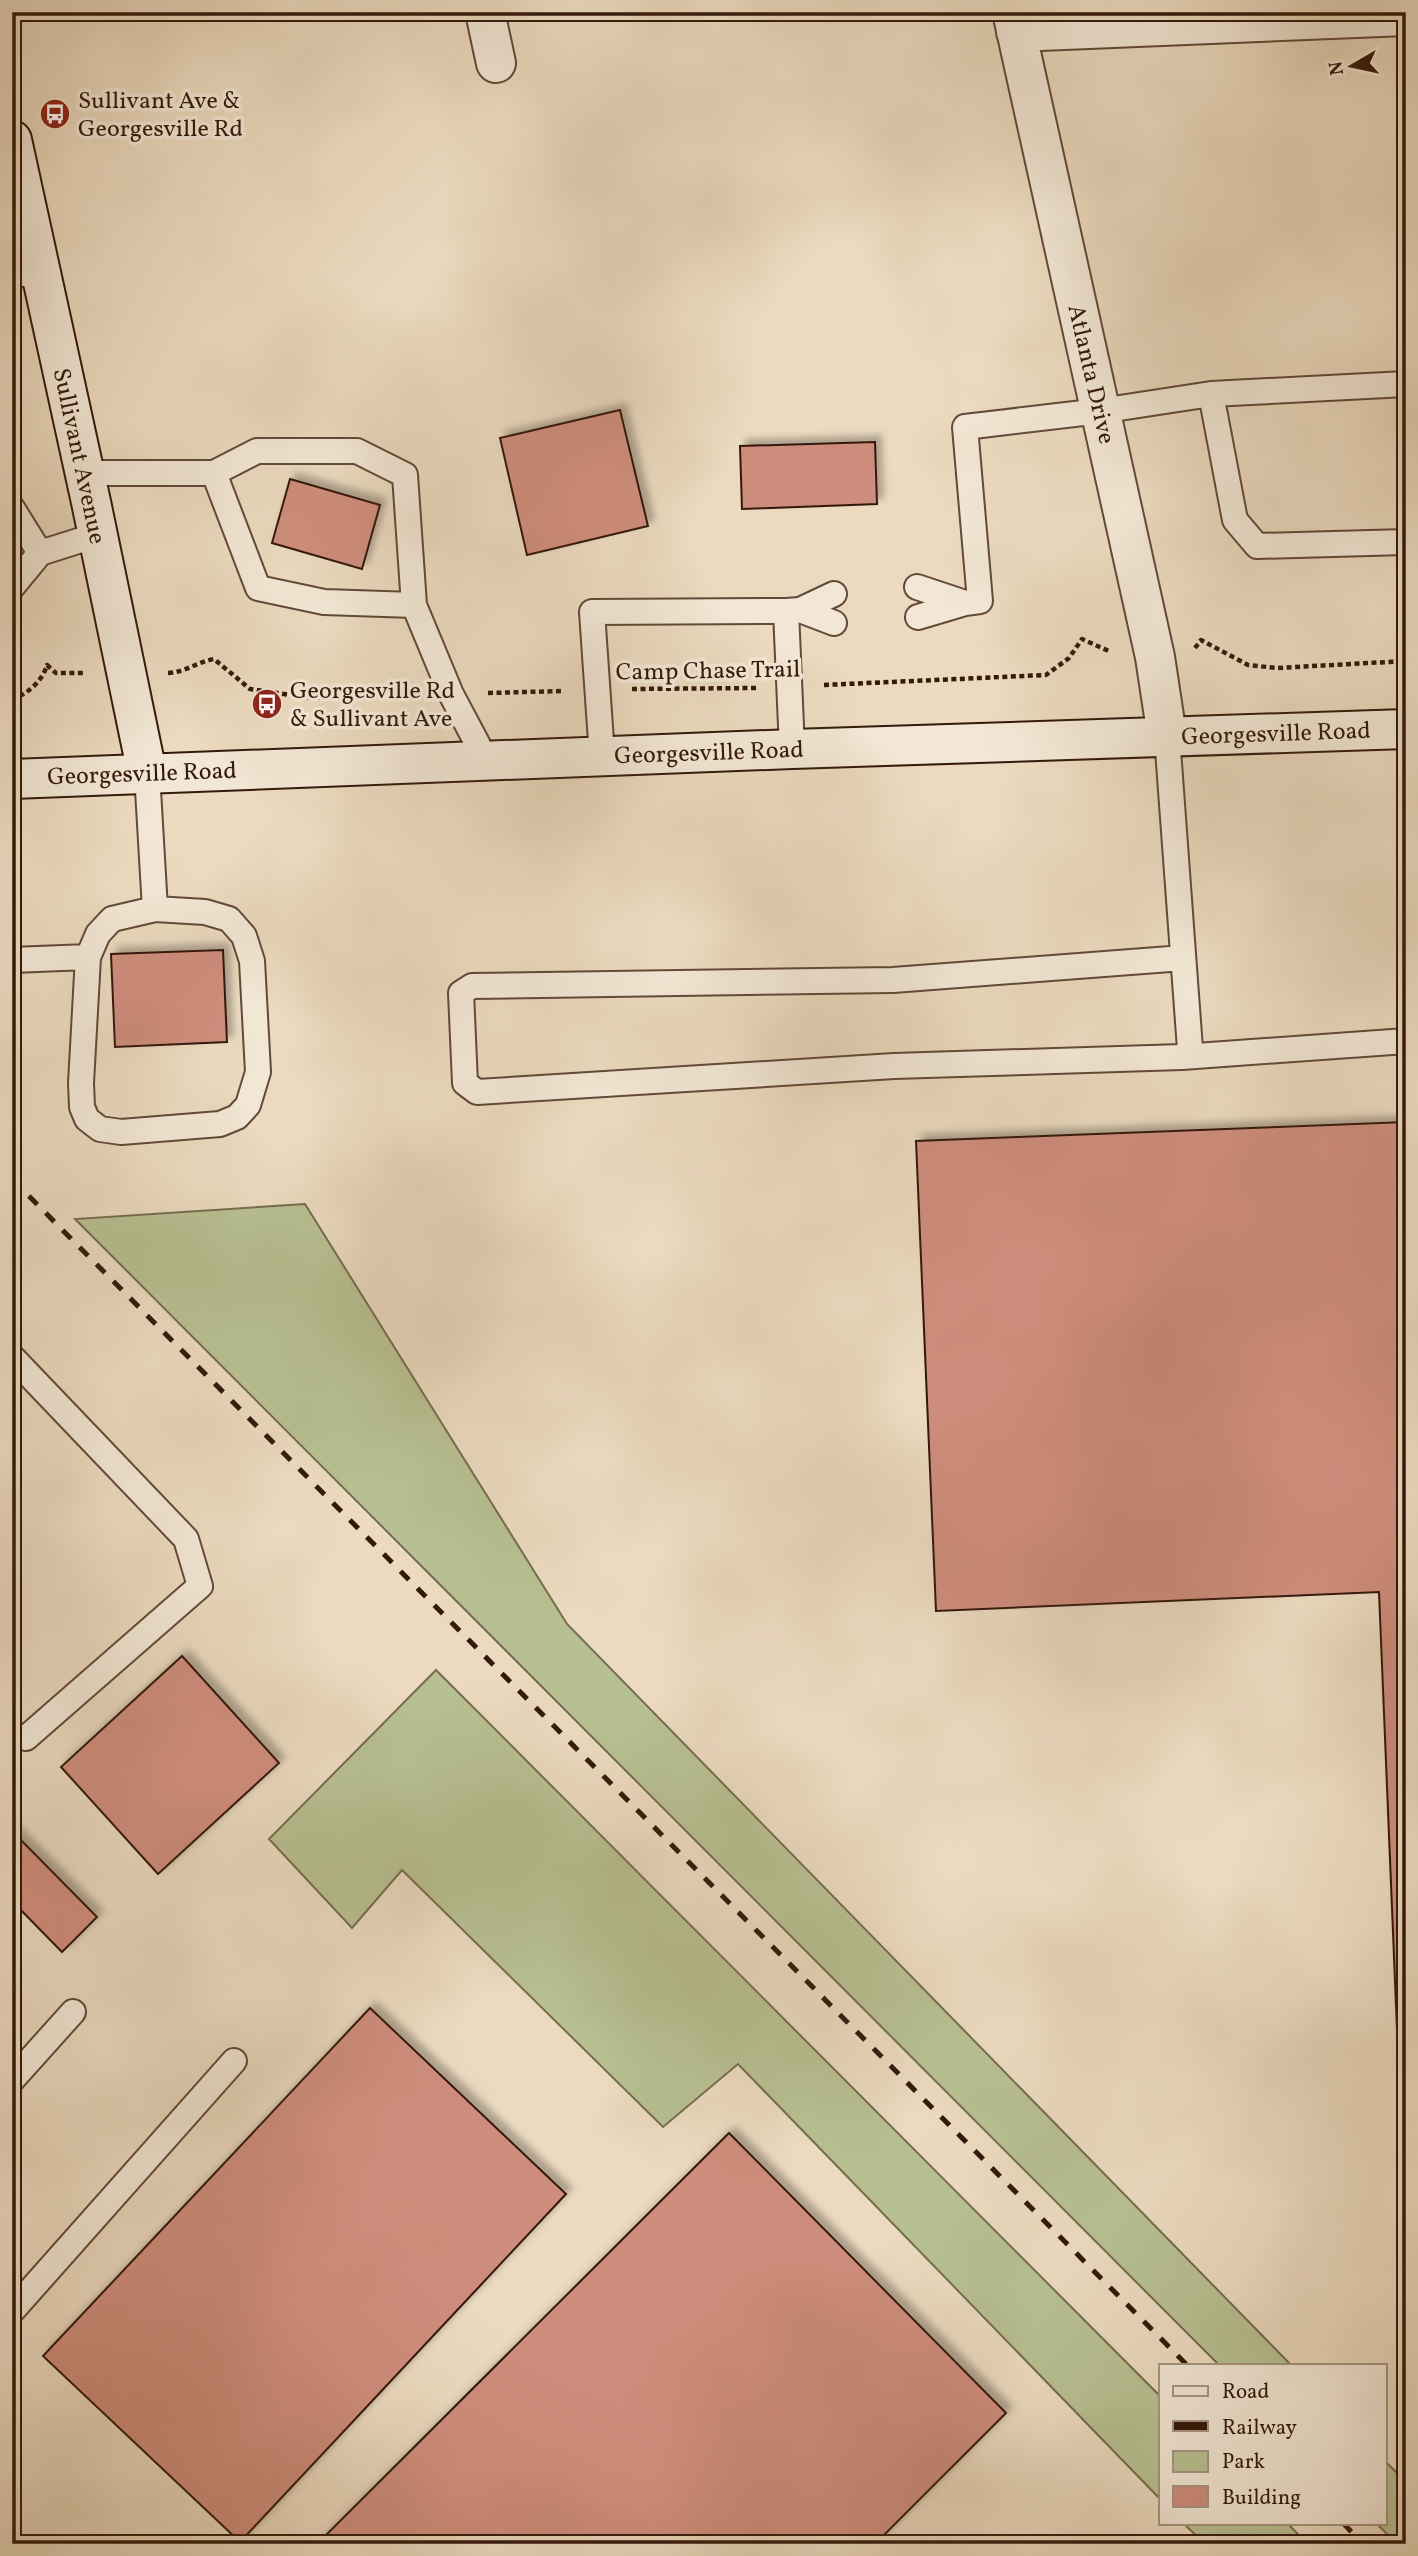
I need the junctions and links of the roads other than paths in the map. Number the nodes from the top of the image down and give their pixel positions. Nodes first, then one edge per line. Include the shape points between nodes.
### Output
1 (485, 12) edge
2 (1406, 16) edge
3 (1014, 22) edge
4 (496, 63) dead end
5 (12, 140) edge
6 (27, 274) edge
7 (1406, 384) edge
8 (1211, 394) junction
9 (1100, 411) junction
10 (84, 473) junction
11 (214, 473) junction
12 (12, 508) edge
13 (97, 536) junction
14 (1406, 542) edge
15 (40, 553) junction
16 (12, 587) edge
17 (917, 587) dead end
18 (834, 594) dead end
19 (965, 603) junction
20 (414, 606) junction
21 (793, 610) junction
22 (918, 617) dead end
23 (834, 623) dead end
24 (1406, 729) edge
25 (1167, 736) junction
26 (792, 749) junction
27 (602, 756) junction
28 (486, 760) junction
29 (147, 773) junction
30 (12, 779) edge
31 (155, 909) junction
32 (88, 957) junction
33 (1184, 958) junction
34 (12, 960) edge
35 (1406, 1041) edge
36 (1182, 1057) junction
37 (12, 1357) edge
38 (12, 1735) edge
39 (73, 2012) dead end
40 (234, 2061) dead end
41 (12, 2080) edge
42 (12, 2311) edge

1 - 4 main road
2 - 3 main road
3 - 9 main road, Atlanta Drive
5 - 6 main road, Sullivant Avenue
6 - 10 main road, Sullivant Avenue
7 - 8 lane
8 - 9 lane
8 - 14 lane via 1235,520 1257,546
9 - 19 lane via 965,427 980,601
9 - 25 main road, Atlanta Drive via 1155,657
10 - 11 lane
10 - 13 main road, Sullivant Avenue
11 - 20 lane via 258,587 324,602
11 - 20 lane via 257,451 357,451 405,475
12 - 15 lane
13 - 15 lane
13 - 29 main road, Sullivant Avenue
15 - 16 lane
17 - 19 lane
18 - 21 lane
19 - 22 lane
20 - 28 lane via 451,694
21 - 23 lane
21 - 26 lane
21 - 27 lane via 592,612
24 - 25 main road, Georgesville Road
25 - 26 main road, Georgesville Road
25 - 33 lane
26 - 27 main road, Georgesville Road
27 - 28 main road, Georgesville Road
28 - 29 main road, Georgesville Road
29 - 30 main road, Georgesville Road
29 - 31 lane
31 - 32 lane via 112,919
31 - 32 lane via 205,912 229,919 244,936 253,961 258,1072 248,1105 237,1117 220,1124 121,1132 100,1129 87,1119 81,1083
32 - 34 lane
33 - 36 lane via 1190,1049
33 - 36 lane via 892,980 472,986 461,993 465,1083 477,1092 894,1066
35 - 36 lane
37 - 38 lane via 187,1539 200,1586 26,1738
39 - 41 lane
40 - 42 lane

